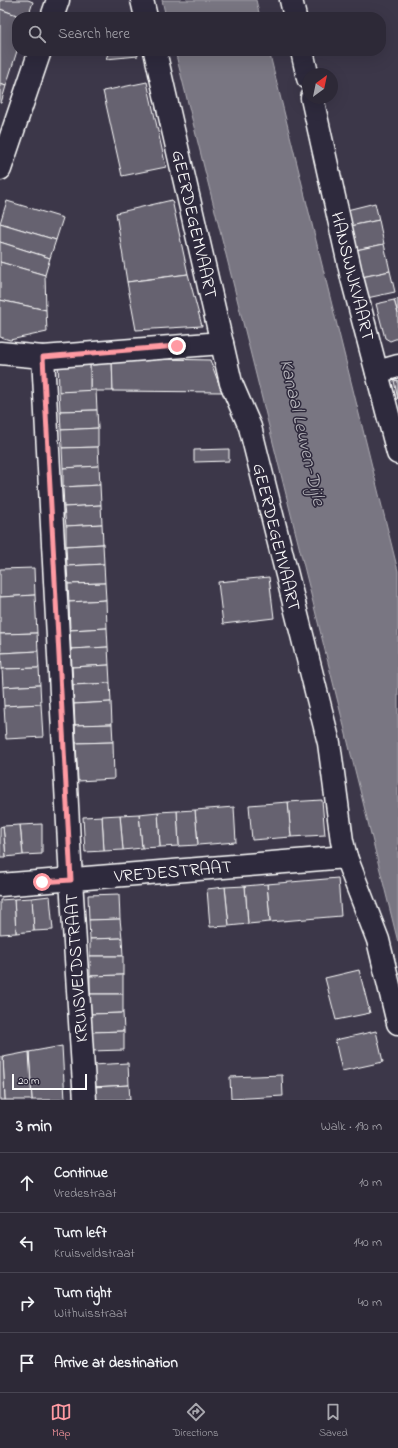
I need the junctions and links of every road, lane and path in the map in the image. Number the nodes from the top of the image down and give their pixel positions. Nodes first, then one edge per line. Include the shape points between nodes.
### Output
1 (58, 0) edge
2 (142, 0) edge
3 (291, 0) edge
4 (54, 12) edge
5 (145, 12) edge
6 (294, 12) edge
7 (38, 56) edge
8 (156, 56) edge
9 (303, 56) edge
10 (306, 68) edge
11 (313, 104) edge
12 (0, 169) edge
13 (222, 343) junction
14 (0, 353) edge
15 (43, 357) junction
16 (398, 366) edge
17 (377, 372) junction
18 (398, 453) edge
19 (346, 857) junction
20 (71, 880) junction
21 (0, 885) edge
22 (398, 1023) edge
23 (85, 1100) edge

1 - 4 street
2 - 5 street
3 - 6 street
7 - 12 street
8 - 13 street, GEERDEGEMVAART
9 - 10 street
11 - 17 street, HANSWIJKVAART via 352,278
13 - 15 street
13 - 19 street, GEERDEGEMVAART via 231,383 250,428 329,743
14 - 15 street
15 - 20 street, KRUISVELDSTRAAT
16 - 17 street
17 - 18 street, HANSWIJKVAART
19 - 20 street, VREDESTRAAT
19 - 22 street, GEERDEGEMVAART via 378,940
20 - 21 street, VREDESTRAAT
20 - 23 street, KRUISVELDSTRAAT

